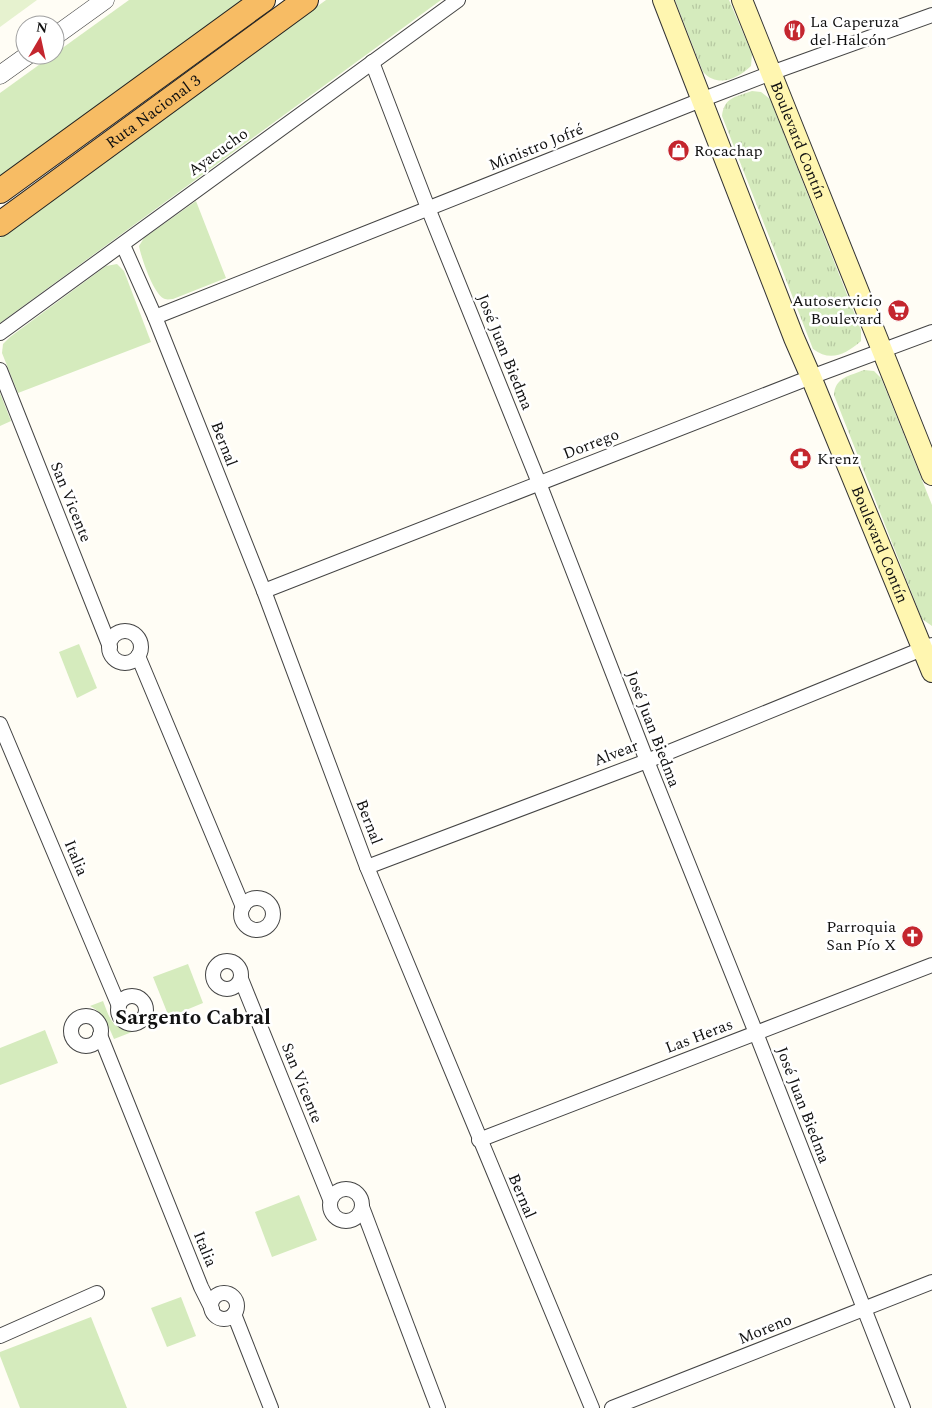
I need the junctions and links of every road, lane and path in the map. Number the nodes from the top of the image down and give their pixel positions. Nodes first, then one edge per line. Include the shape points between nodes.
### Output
1 (105, 0) edge
2 (263, 0) edge
3 (306, 0) edge
4 (458, 0) edge
5 (662, 0) edge
6 (742, 0) edge
7 (932, 15) edge
8 (65, 29) edge
9 (372, 62) junction
10 (15, 64) edge
11 (771, 73) junction
12 (0, 75) edge
13 (701, 100) junction
14 (0, 191) edge
15 (428, 208) junction
16 (0, 224) edge
17 (123, 244) junction
18 (155, 317) junction
19 (932, 332) edge
20 (0, 333) edge
21 (882, 351) junction
22 (0, 370) edge
23 (812, 377) junction
24 (932, 475) edge
25 (539, 483) junction
26 (264, 591) junction
27 (110, 647) junction
28 (928, 647) edge
29 (138, 656) junction
30 (932, 672) edge
31 (0, 724) edge
32 (647, 761) junction
33 (367, 867) junction
34 (244, 906) dead end
35 (932, 965) edge
36 (241, 979) dead end
37 (119, 1006) dead end
38 (756, 1033) junction
39 (100, 1035) dead end
40 (479, 1140) junction
41 (330, 1199) junction
42 (362, 1207) junction
43 (932, 1282) edge
44 (97, 1293) dead end
45 (212, 1309) junction
46 (863, 1309) junction
47 (234, 1314) junction
48 (0, 1336) edge
49 (272, 1408) edge
50 (438, 1408) edge
51 (592, 1408) edge
52 (612, 1408) edge
53 (903, 1408) edge

1 - 8 street
2 - 14 highway, Ruta Nacional 3
3 - 16 highway, Ruta Nacional 3
4 - 9 street, Ayacucho
5 - 13 main road, Boulevard Contín
6 - 11 main road, Boulevard Contín
7 - 11 street, Ministro Jofré
9 - 15 street, José Juan Biedma
9 - 17 street, Ayacucho
10 - 12 street
11 - 13 street, Ministro Jofré
11 - 21 main road, Boulevard Contín
13 - 15 street, Ministro Jofré
13 - 23 main road, Boulevard Contín
15 - 18 street, Ministro Jofré
15 - 25 street, José Juan Biedma
17 - 18 street, Bernal
17 - 20 street, Ayacucho
18 - 26 street, Bernal
19 - 21 street, Dorrego
21 - 23 street, Dorrego
21 - 24 main road, Boulevard Contín
22 - 27 street, San Vicente
23 - 25 street, Dorrego
23 - 28 main road, Boulevard Contín
25 - 26 street, Dorrego
25 - 32 street, José Juan Biedma
26 - 33 street, Bernal
27 - 29 street, San Vicente via 119,662 130,662
27 - 29 street via 114,636 128,632 140,641
28 - 30 main road, Boulevard Contín
28 - 32 street, Alvear
29 - 34 street
31 - 37 street, Italia
32 - 33 street, Alvear
32 - 38 street, José Juan Biedma
33 - 40 street, Bernal
35 - 38 street, Las Heras
36 - 41 street, San Vicente
38 - 40 street, Las Heras
38 - 46 street, José Juan Biedma
39 - 45 street, Italia
40 - 51 street, Bernal
41 - 42 street via 335,1192 351,1190 360,1196
41 - 42 street, San Vicente via 331,1212 343,1221 353,1219
42 - 50 street
43 - 46 street, Moreno
44 - 48 street
45 - 47 street via 220,1318
45 - 47 street via 212,1301 218,1295 230,1294 237,1304
46 - 52 street, Moreno
46 - 53 street, José Juan Biedma
47 - 49 street

